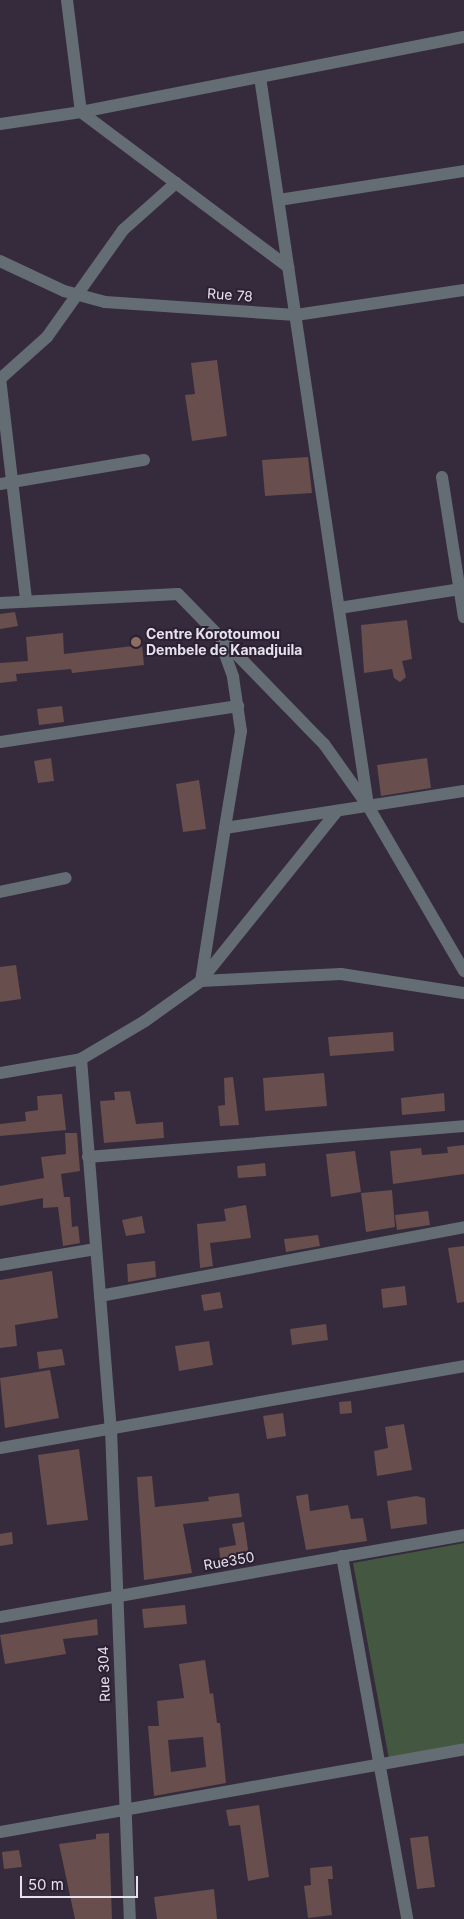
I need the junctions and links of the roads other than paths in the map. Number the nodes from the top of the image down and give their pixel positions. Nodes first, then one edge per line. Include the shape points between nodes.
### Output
1 (67, 0) edge
2 (464, 37) edge
3 (260, 77) junction
4 (82, 112) junction
5 (0, 124) edge
6 (464, 172) edge
7 (176, 183) junction
8 (278, 200) junction
9 (0, 261) edge
10 (288, 267) junction
11 (464, 290) edge
12 (80, 295) junction
13 (296, 315) junction
14 (0, 378) edge
15 (144, 460) dead end
16 (442, 477) dead end
17 (6, 483) edge
18 (460, 589) junction
19 (26, 601) junction
20 (0, 603) edge
21 (339, 608) junction
22 (464, 617) edge
23 (220, 641) junction
24 (238, 706) junction
25 (0, 742) edge
26 (464, 791) edge
27 (368, 806) junction
28 (337, 811) junction
29 (225, 828) junction
30 (66, 878) dead end
31 (0, 892) edge
32 (464, 971) edge
33 (201, 981) junction
34 (464, 993) edge
35 (80, 1059) junction
36 (0, 1073) edge
37 (464, 1126) edge
38 (88, 1157) junction
39 (464, 1228) edge
40 (96, 1249) junction
41 (0, 1265) edge
42 (100, 1296) junction
43 (464, 1366) edge
44 (110, 1429) junction
45 (0, 1448) edge
46 (464, 1534) edge
47 (342, 1556) junction
48 (116, 1596) junction
49 (0, 1617) edge
50 (464, 1749) edge
51 (379, 1764) junction
52 (124, 1810) junction
53 (0, 1832) edge
54 (130, 1919) edge
55 (407, 1919) edge

1 - 4 street
2 - 3 street
3 - 4 street
3 - 8 street
4 - 5 street
4 - 7 street
6 - 8 street
7 - 10 street
7 - 12 street via 123,230
8 - 10 street
9 - 12 street, Rue 78
10 - 13 street
11 - 13 street, Rue 78
12 - 13 street, Rue 78 via 105,302
12 - 14 street via 47,337
13 - 21 street
14 - 17 street
15 - 17 street
16 - 18 street
17 - 19 street
18 - 21 street
18 - 22 street
19 - 20 street
19 - 23 street via 178,594
21 - 27 street
23 - 24 street
23 - 27 street via 324,744
24 - 25 street
24 - 29 street via 240,750
26 - 27 street
27 - 28 street
27 - 32 street
28 - 29 street
28 - 33 street
29 - 33 street
30 - 31 street
33 - 34 street via 341,974
33 - 35 street via 145,1021
35 - 36 street
35 - 38 street, Rue 304
37 - 38 street
38 - 40 street, Rue 304
39 - 42 street
40 - 41 street
40 - 42 street, Rue 304
42 - 44 street, Rue 304
43 - 44 street
44 - 45 street
44 - 48 street, Rue 304
46 - 47 street, Rue350
47 - 48 street, Rue350
47 - 51 street
48 - 49 street, Rue350
48 - 52 street, Rue 304
50 - 51 street
51 - 52 street
51 - 55 street
52 - 53 street
52 - 54 street, Rue 304

